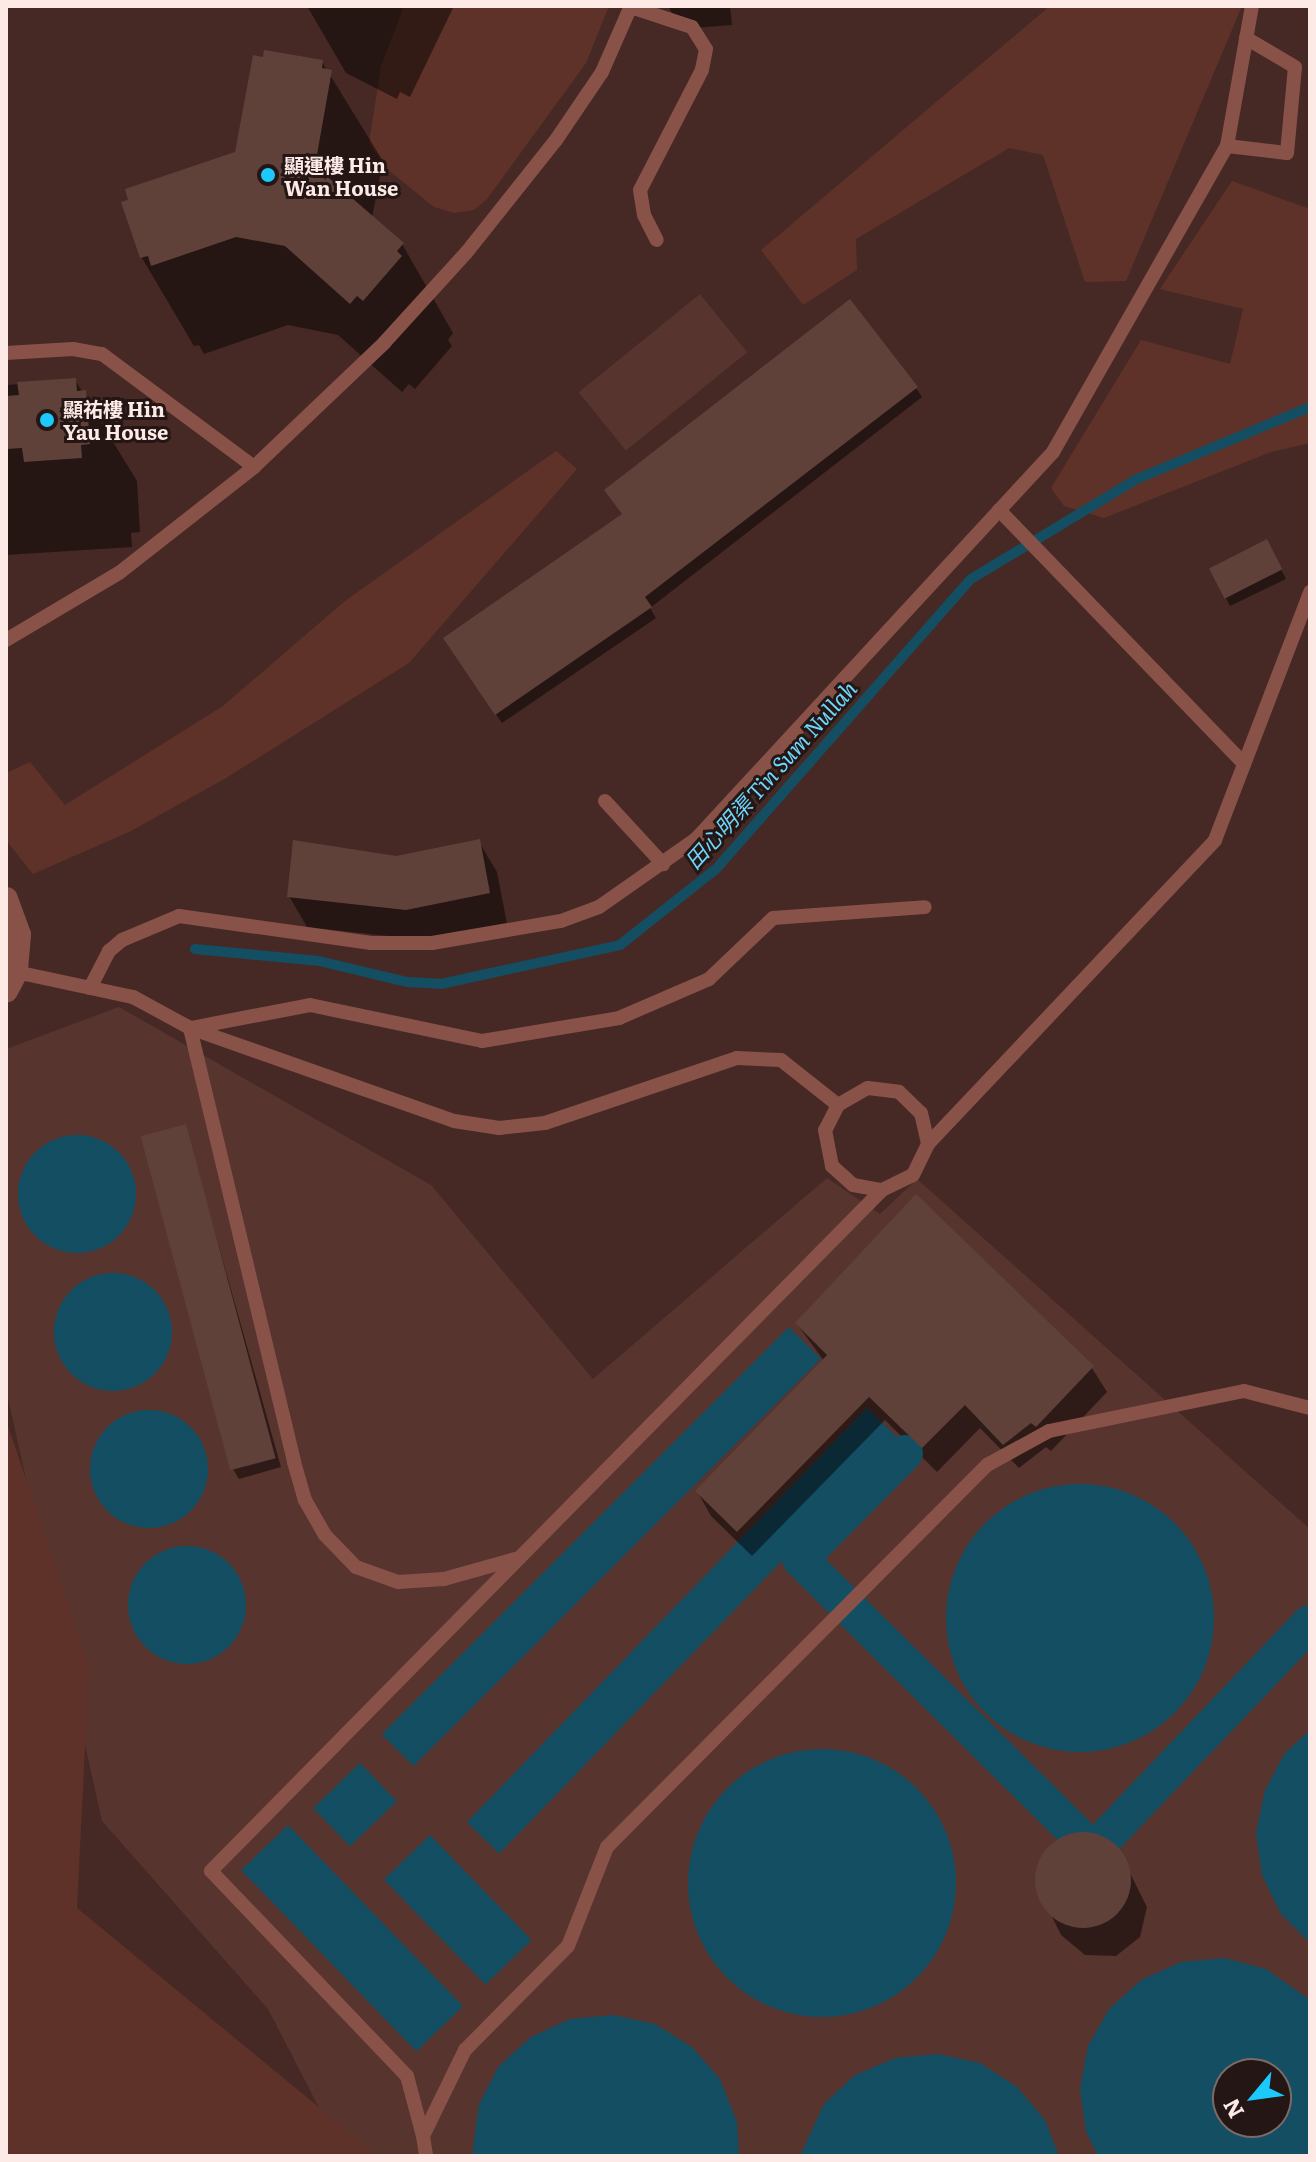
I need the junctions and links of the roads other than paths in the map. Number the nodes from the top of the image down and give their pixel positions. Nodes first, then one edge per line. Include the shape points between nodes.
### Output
1 (631, 6) edge
2 (1252, 6) edge
3 (1246, 38) junction
4 (1227, 146) junction
5 (657, 240) dead end
6 (6, 353) edge
7 (254, 467) junction
8 (999, 510) junction
9 (1310, 592) edge
10 (6, 640) edge
11 (1244, 764) junction
12 (605, 801) dead end
13 (663, 864) junction
14 (6, 899) edge
15 (925, 907) dead end
16 (11, 981) edge
17 (90, 988) junction
18 (190, 1028) junction
19 (838, 1105) junction
20 (928, 1144) junction
21 (882, 1190) junction
22 (1310, 1408) edge
23 (516, 1559) junction
24 (423, 2136) junction
25 (426, 2156) edge

1 - 5 lane via 692,27 706,49 702,70 640,190 644,215
1 - 7 lane via 602,72 503,208 384,343
2 - 3 lane
3 - 4 lane
3 - 4 lane via 1295,67 1287,153
4 - 8 lane via 1053,452
6 - 7 lane via 73,349 102,354
7 - 10 lane via 119,573
8 - 11 lane
8 - 13 lane via 696,839
9 - 11 lane
11 - 20 lane via 1215,840
12 - 13 lane
13 - 17 lane via 599,907 561,921 432,943 371,943 179,916 122,940 109,951
14 - 16 street via 19,935
15 - 18 lane via 773,918 709,979 619,1018 482,1041 310,1005
16 - 17 lane
17 - 18 lane via 133,997
18 - 19 lane via 454,1121 499,1128 545,1123 737,1058 781,1060
18 - 23 lane via 294,1462 305,1500 325,1535 356,1567 398,1582 444,1579
19 - 20 lane via 868,1088 899,1092 921,1113
19 - 21 lane via 825,1130 832,1166 853,1185
20 - 21 lane via 913,1175
21 - 23 lane
22 - 24 lane via 1244,1391 1049,1431 987,1465 607,1847 568,1946 465,2050
23 - 24 lane via 211,1871 407,2076
24 - 25 lane

